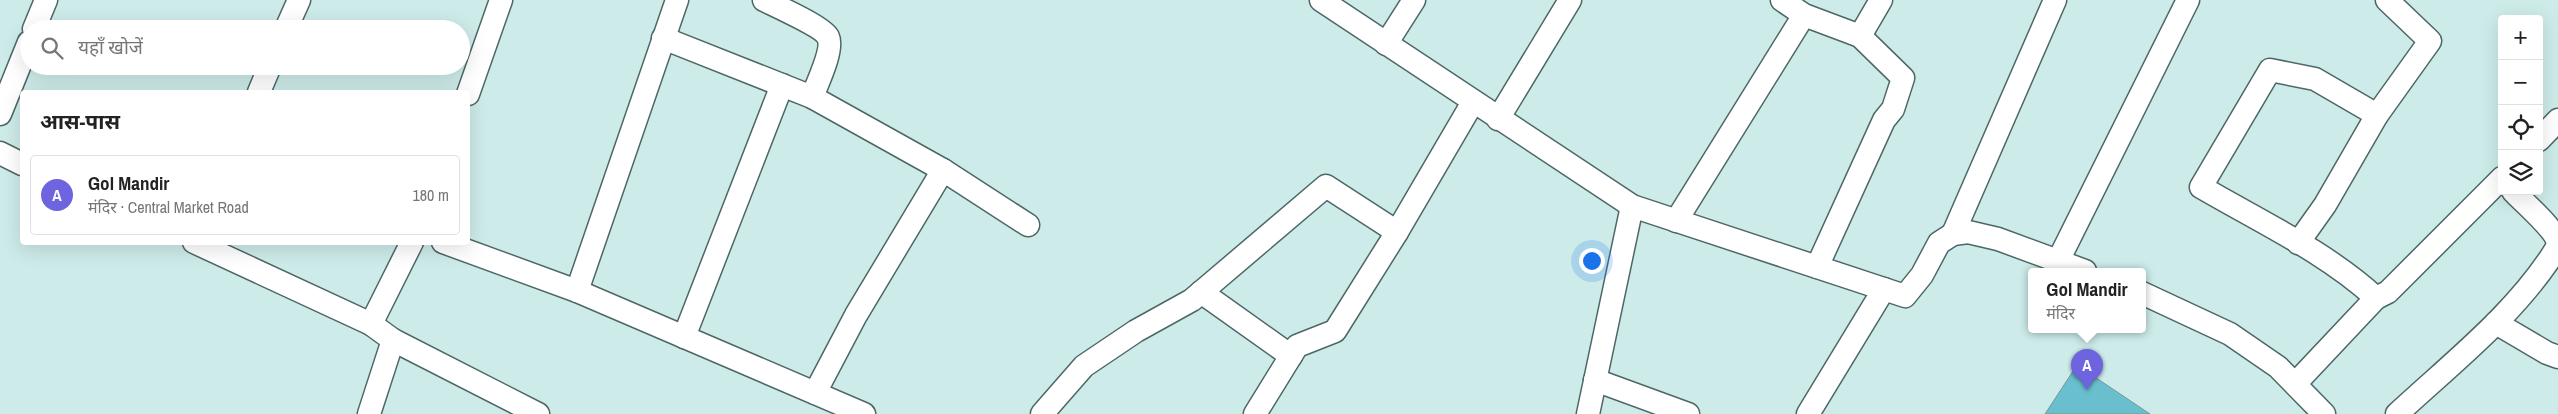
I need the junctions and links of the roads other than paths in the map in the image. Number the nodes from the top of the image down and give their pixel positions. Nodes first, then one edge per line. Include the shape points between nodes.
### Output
1 (46, 0) edge
2 (299, 0) edge
3 (501, 0) edge
4 (677, 0) edge
5 (764, 0) edge
6 (1321, 0) edge
7 (1414, 0) edge
8 (1570, 0) edge
9 (1782, 0) edge
10 (1881, 0) edge
11 (2055, 0) edge
12 (2188, 0) edge
13 (2387, 0) edge
14 (1804, 15) junction
15 (38, 20) edge
16 (290, 20) edge
17 (1860, 36) junction
18 (663, 38) junction
19 (1386, 44) junction
20 (20, 64) edge
21 (266, 75) edge
22 (782, 85) junction
23 (260, 90) edge
24 (469, 90) edge
25 (812, 97) junction
26 (1473, 102) junction
27 (0, 114) edge
28 (2377, 115) junction
29 (1498, 119) junction
30 (0, 153) edge
31 (20, 163) edge
32 (943, 170) junction
33 (2498, 188) edge
34 (2516, 195) edge
35 (1632, 206) junction
36 (1676, 221) junction
37 (1028, 225) dead end
38 (1397, 232) junction
39 (1953, 234) junction
40 (2298, 243) junction
41 (198, 245) edge
42 (410, 245) edge
43 (451, 245) edge
44 (2558, 245) edge
45 (2058, 261) junction
46 (1817, 267) junction
47 (2077, 268) edge
48 (1884, 289) junction
49 (577, 291) junction
50 (1201, 292) junction
51 (2146, 294) edge
52 (2376, 298) junction
53 (2496, 322) junction
54 (371, 324) junction
55 (684, 337) junction
56 (393, 340) junction
57 (1291, 356) junction
58 (2558, 356) edge
59 (1595, 380) junction
60 (2295, 384) junction
61 (815, 393) junction
62 (369, 414) edge
63 (538, 414) edge
64 (864, 414) edge
65 (1042, 414) edge
66 (1255, 414) edge
67 (1588, 414) edge
68 (1688, 414) edge
69 (1808, 414) edge
70 (2324, 414) edge
71 (2397, 414) edge

1 - 15 street
2 - 16 street
3 - 24 street
4 - 18 street
5 - 25 street via 824,32 828,38 829,50
6 - 19 street
7 - 19 street
8 - 29 street
9 - 14 street
10 - 17 street
11 - 39 street
12 - 45 street
13 - 28 street via 2430,42
14 - 17 street
14 - 36 street
17 - 46 street via 1903,78 1893,109 1884,120
18 - 22 street
18 - 49 street
19 - 26 street
20 - 27 street
21 - 23 street
22 - 25 street
22 - 55 street
25 - 32 street
26 - 29 street
26 - 38 street
28 - 40 street via 2325,205
28 - 40 street via 2315,79 2270,70 2200,187
29 - 35 street
30 - 31 street
32 - 37 street
32 - 61 street via 856,315
33 - 52 street via 2388,292
34 - 44 street via 2558,240
35 - 36 street
35 - 59 street
36 - 46 street
38 - 50 street via 1326,186
38 - 57 street via 1335,331 1296,346
39 - 45 street via 1968,232 1998,239
39 - 48 street via 1939,243 1906,296
40 - 52 street via 2359,282
41 - 54 street
42 - 54 street
43 - 49 street
44 - 53 street
45 - 47 street
46 - 48 street
48 - 69 street
49 - 55 street
50 - 57 street
50 - 65 street via 1084,366
51 - 60 street via 2230,334 2278,367
52 - 60 street
53 - 58 street via 2547,353
53 - 71 street
54 - 56 street
55 - 61 street
56 - 62 street
56 - 63 street
57 - 66 street
59 - 67 street
59 - 68 street
60 - 70 street
61 - 64 street

